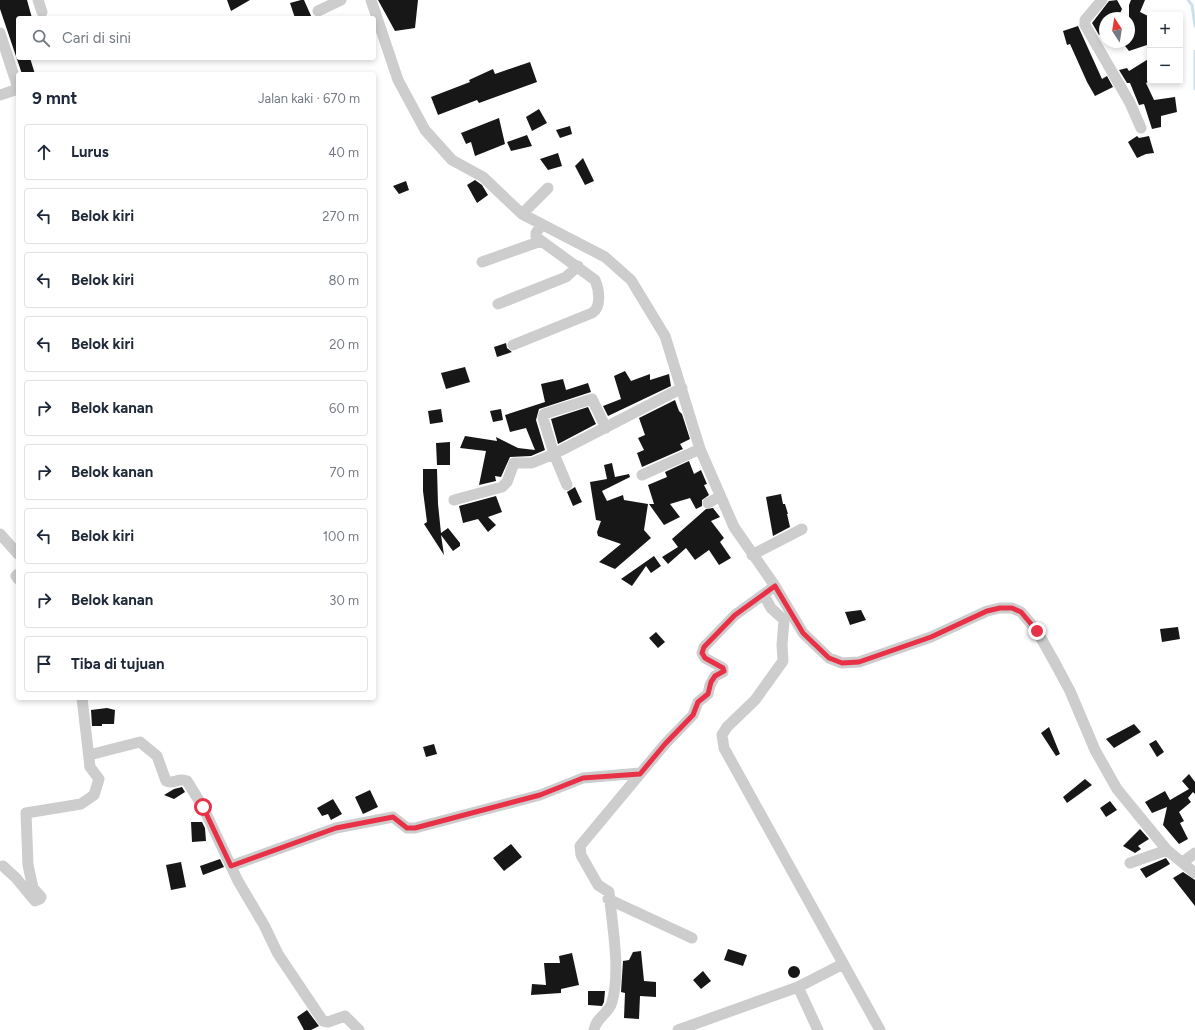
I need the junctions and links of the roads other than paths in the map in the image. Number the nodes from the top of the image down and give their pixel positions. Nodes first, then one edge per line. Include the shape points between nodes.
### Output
1 (38, 0) edge
2 (341, 0) edge
3 (371, 0) edge
4 (1102, 0) edge
5 (318, 11) dead end
6 (42, 12) dead end
7 (0, 33) edge
8 (16, 82) edge
9 (16, 89) edge
10 (0, 95) edge
11 (1141, 128) dead end
12 (548, 188) dead end
13 (522, 214) junction
14 (542, 224) junction
15 (541, 241) junction
16 (482, 262) dead end
17 (578, 266) junction
18 (498, 304) dead end
19 (513, 345) dead end
20 (682, 388) junction
21 (606, 428) junction
22 (700, 449) junction
23 (554, 454) junction
24 (642, 475) dead end
25 (567, 485) dead end
26 (720, 497) junction
27 (454, 500) dead end
28 (708, 503) dead end
29 (802, 529) dead end
30 (0, 534) edge
31 (16, 552) edge
32 (752, 555) junction
33 (775, 586) junction
34 (764, 595) junction
35 (82, 700) edge
36 (89, 755) junction
37 (640, 774) junction
38 (1167, 850) junction
39 (1195, 853) edge
40 (1183, 862) junction
41 (1130, 863) dead end
42 (4, 866) dead end
43 (231, 866) junction
44 (1195, 873) edge
45 (608, 898) junction
46 (692, 938) dead end
47 (843, 964) junction
48 (798, 987) junction
49 (682, 1029) edge
50 (359, 1030) edge
51 (594, 1030) edge
52 (818, 1030) edge
53 (880, 1030) edge

1 - 6 street
2 - 5 street
3 - 13 street via 398,80 425,130 452,160 483,177
4 - 11 street via 1085,20 1085,25 1130,103
7 - 8 street
9 - 10 street
12 - 13 street
13 - 14 street
14 - 15 street via 536,233 536,237
14 - 20 street via 605,257 631,280 666,336
15 - 16 street
15 - 17 street
17 - 18 street via 566,277
17 - 19 street via 591,276 597,285 598,306 594,312
20 - 21 street
20 - 22 street
21 - 23 street
21 - 23 street via 592,399 545,413 543,418
22 - 24 street
22 - 26 street
23 - 25 street
23 - 27 street via 532,463 514,463 507,482 502,487
26 - 28 street
26 - 32 street via 734,527
29 - 32 street
30 - 31 street
32 - 33 street
33 - 34 street
33 - 38 street via 803,633 829,658 842,663 859,662 931,637 987,611 1012,608 1021,612 1037,631 1055,663 1095,750 1117,788
34 - 37 street via 735,615 704,647 702,653 705,658 724,671 715,676 708,694 698,702 693,715
34 - 47 street via 771,608 784,620 784,661 755,700 727,727 722,740 728,758 737,769
35 - 36 street
36 - 42 street via 90,768 99,779 91,798 81,804 26,813 28,865 32,885 41,898 35,901
36 - 43 street via 137,742 143,743 157,756 166,782 172,783 180,779 187,781 203,807
37 - 43 street via 583,778 540,795 415,828 407,828 393,817 340,827
37 - 45 street via 580,846 581,855 598,885 609,892
38 - 40 street
38 - 41 street
39 - 40 street
40 - 44 street
43 - 50 street via 278,954 323,1021 328,1022 345,1016
45 - 46 street
45 - 51 street via 614,953 612,1002 610,1009 597,1020
47 - 48 street
47 - 53 street
48 - 49 street
48 - 52 street

